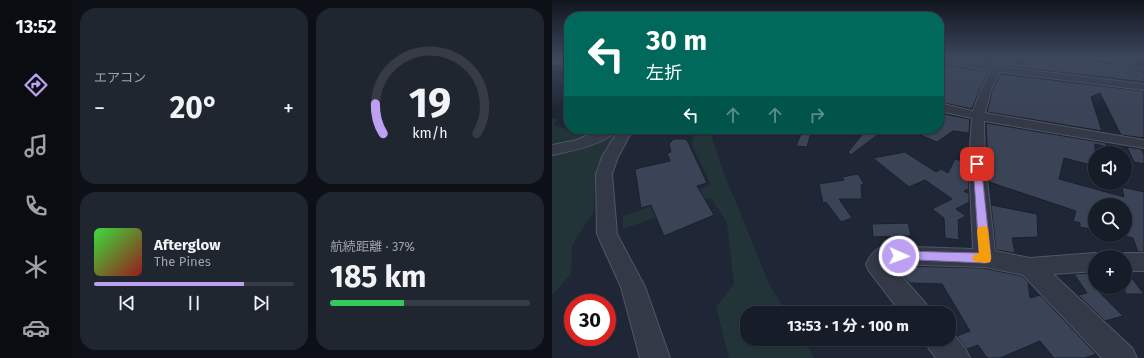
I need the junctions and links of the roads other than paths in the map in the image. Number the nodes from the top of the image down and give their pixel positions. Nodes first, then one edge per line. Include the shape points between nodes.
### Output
1 (994, 75) edge
2 (1044, 75) edge
3 (1144, 87) edge
4 (944, 108) edge
5 (978, 116) junction
6 (604, 134) edge
7 (623, 134) edge
8 (1144, 144) edge
9 (552, 150) edge
10 (985, 258) junction
11 (1132, 262) edge
12 (1144, 262) edge
13 (1088, 263) edge
14 (1030, 267) junction
15 (911, 306) edge
16 (945, 346) edge
17 (655, 358) edge
18 (955, 358) edge
19 (1122, 358) edge

1 - 5 street
2 - 3 street
4 - 5 street
5 - 8 street
5 - 10 street via 977,164
6 - 9 street via 575,145
7 - 17 street via 604,174 607,234 632,287
10 - 14 street
10 - 15 street via 885,255 877,264
11 - 12 street
13 - 14 street
14 - 19 street
16 - 18 street

